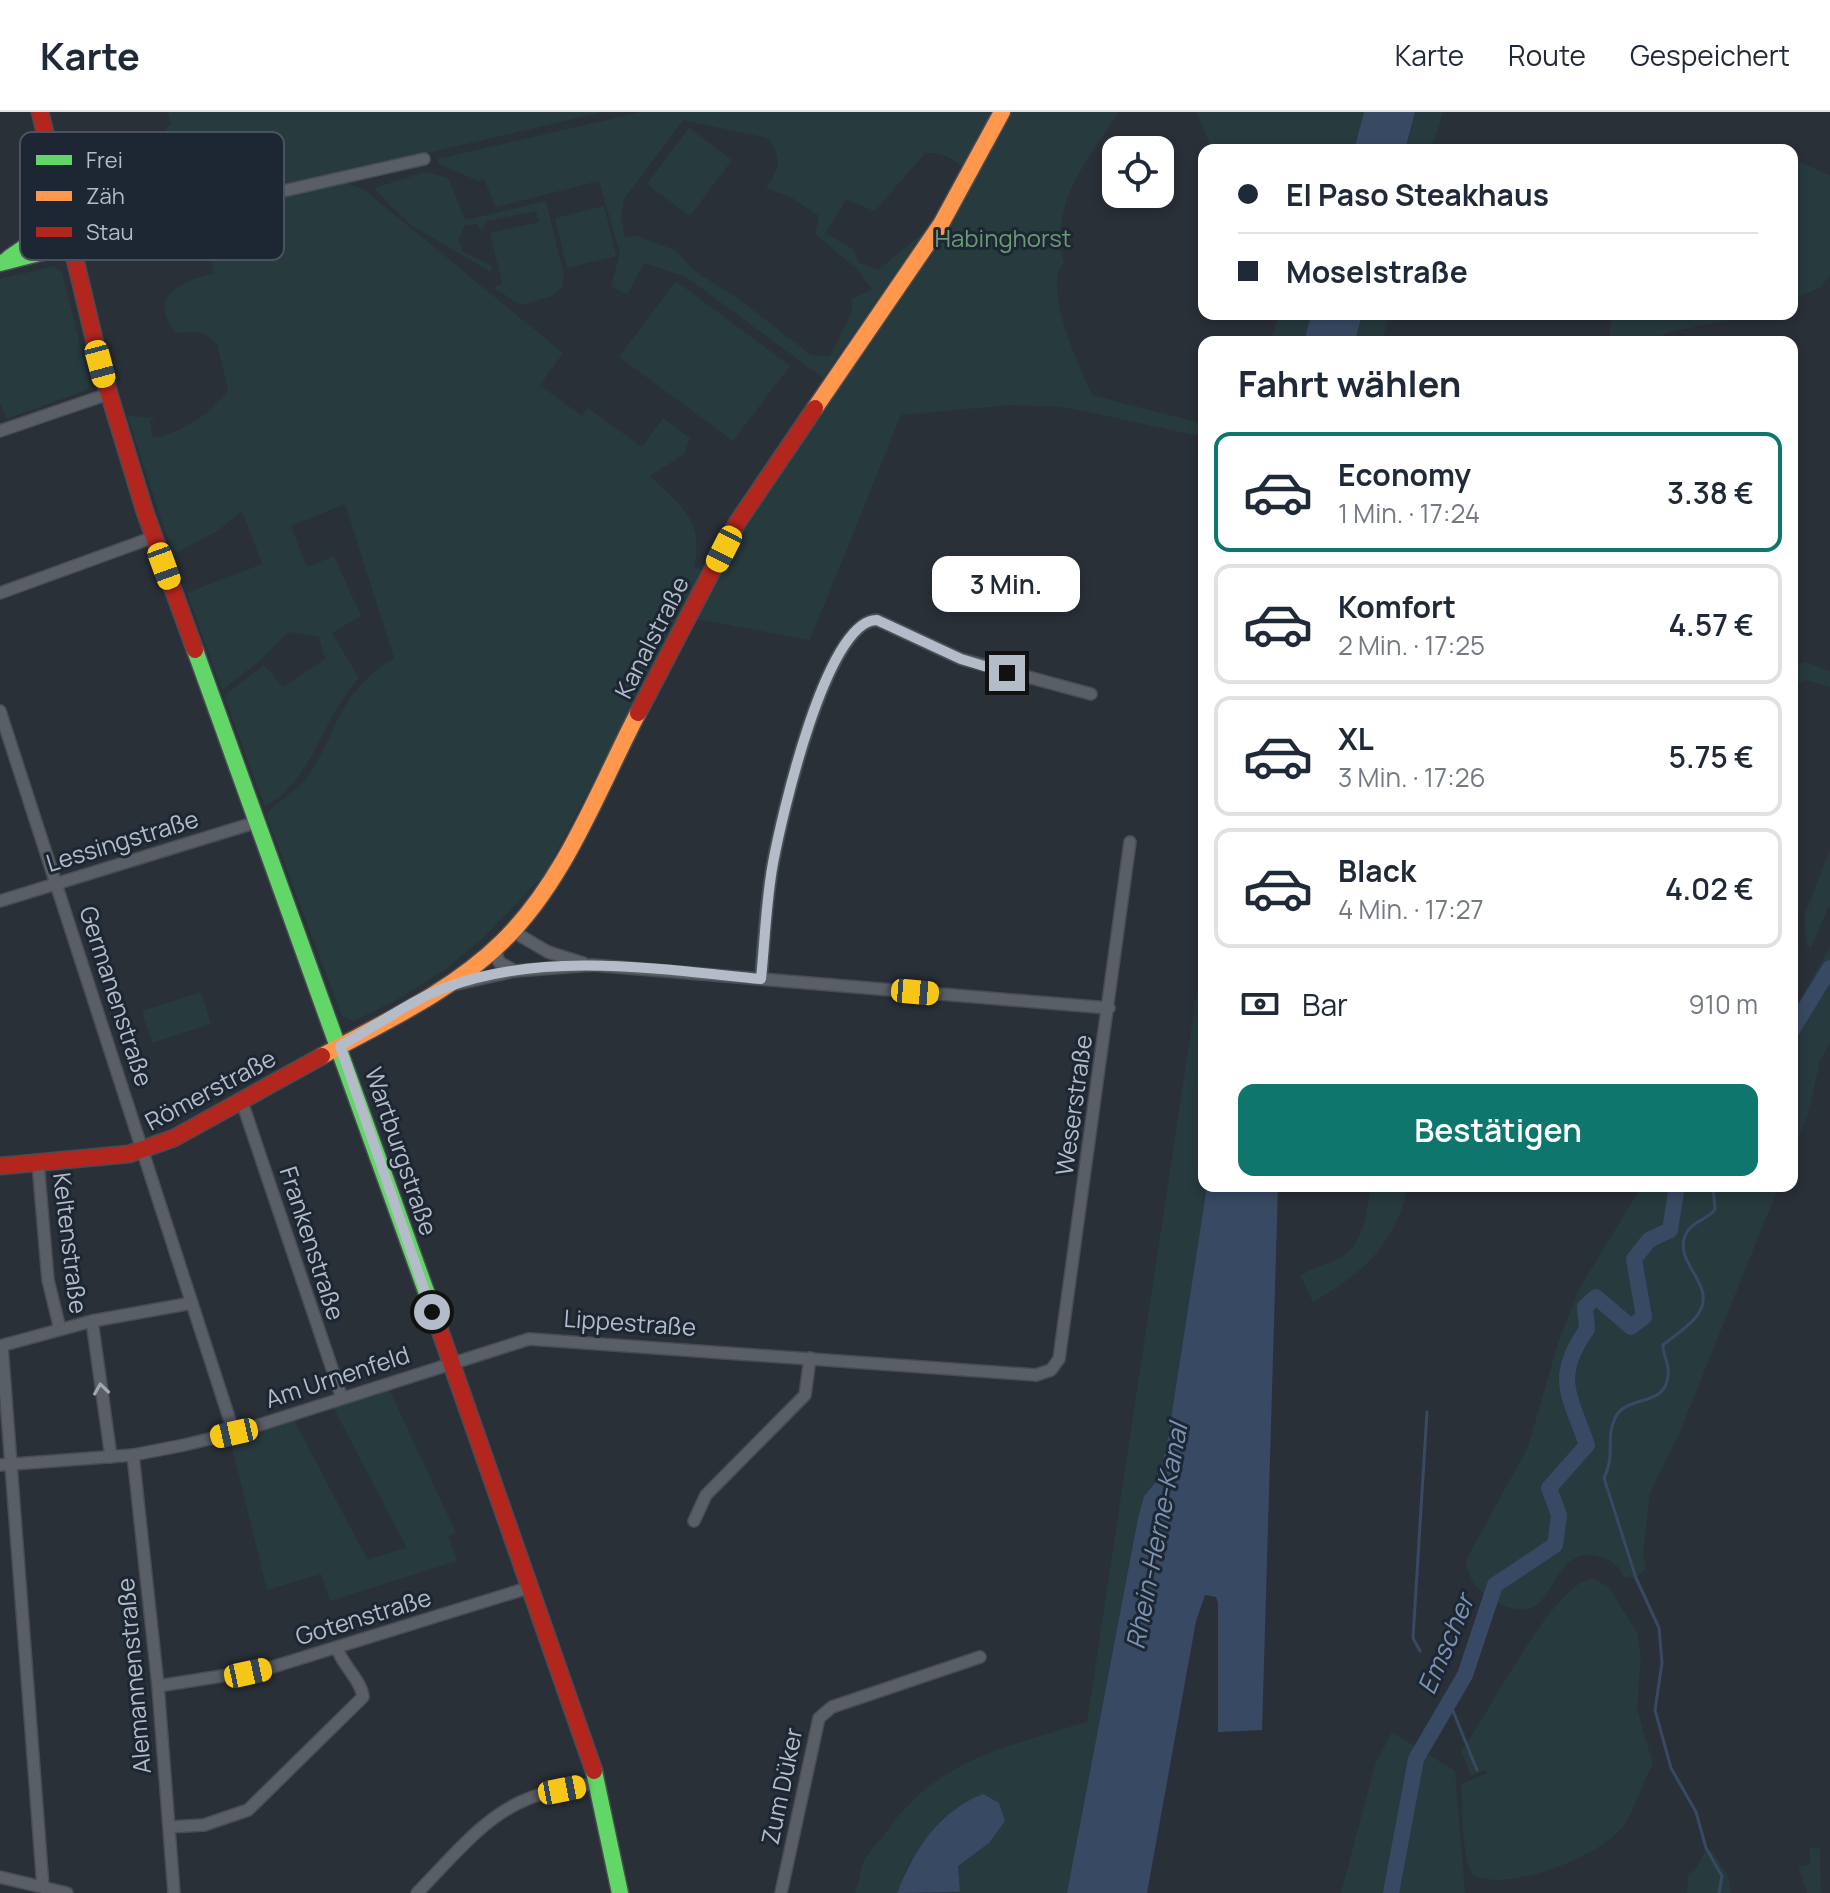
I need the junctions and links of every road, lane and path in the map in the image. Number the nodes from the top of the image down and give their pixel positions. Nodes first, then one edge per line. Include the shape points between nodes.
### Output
1 (40, 112) edge
2 (1002, 112) edge
3 (45, 132) edge
4 (424, 159) dead end
5 (284, 191) edge
6 (20, 250) edge
7 (74, 260) edge
8 (2, 262) edge
9 (108, 394) junction
10 (0, 431) edge
11 (154, 537) junction
12 (0, 593) edge
13 (1091, 694) dead end
14 (0, 711) edge
15 (257, 822) junction
16 (1130, 842) dead end
17 (57, 883) junction
18 (0, 901) edge
19 (514, 932) junction
20 (495, 950) junction
21 (592, 965) junction
22 (515, 971) junction
23 (761, 979) junction
24 (443, 988) junction
25 (1109, 1008) junction
26 (340, 1046) junction
27 (242, 1102) junction
28 (145, 1150) junction
29 (38, 1163) junction
30 (0, 1166) edge
31 (192, 1303) junction
32 (92, 1321) junction
33 (60, 1329) junction
34 (1, 1346) edge
35 (810, 1358) junction
36 (450, 1363) junction
37 (1051, 1370) joint
38 (342, 1398) junction
39 (234, 1433) junction
40 (133, 1455) junction
41 (111, 1457) junction
42 (6, 1465) edge
43 (694, 1521) dead end
44 (531, 1587) junction
45 (337, 1648) junction
46 (980, 1657) dead end
47 (158, 1686) junction
48 (598, 1783) junction
49 (169, 1827) junction
50 (0, 1877) edge
51 (43, 1887) junction
52 (67, 1893) edge
53 (174, 1893) edge
54 (417, 1893) edge
55 (620, 1893) edge
56 (781, 1893) edge

1 - 3 main road, Wartburgstraße
2 - 19 main road, Kanalstraße via 941,224 737,523 552,879
4 - 5 street
6 - 8 main road
7 - 9 main road, Wartburgstraße
9 - 10 street
9 - 11 main road, Wartburgstraße
11 - 12 street
11 - 15 main road, Wartburgstraße
13 - 23 street via 961,659 867,620 835,658 805,739 775,852
14 - 17 street, Germanenstraße
15 - 17 street, Lessingstraße
15 - 26 main road, Wartburgstraße
16 - 25 street, Weserstraße
17 - 18 street, Lessingstraße
17 - 28 street, Germanenstraße
19 - 20 main road, Kanalstraße
19 - 21 street via 548,952
20 - 22 street via 499,962
20 - 24 main road, Kanalstraße
21 - 22 street
21 - 23 street
22 - 24 street
23 - 25 street
24 - 26 main road, Kanalstraße
25 - 37 street, Weserstraße via 1059,1359
26 - 27 main road, Römerstraße
26 - 36 main road, Wartburgstraße
27 - 28 main road, Römerstraße
27 - 38 street, Frankenstraße
28 - 29 main road, Römerstraße
28 - 31 street, Germanenstraße
29 - 30 main road, Römerstraße
29 - 33 street, Keltenstraße via 48,1280
31 - 32 street
31 - 39 street, Germanenstraße
32 - 33 street
41 -> 32 street
33 - 34 street
34 - 42 street
35 - 36 street, Lippestraße via 540,1338
35 - 37 street, Lippestraße via 1036,1375
35 - 43 street via 805,1395 706,1495
36 - 38 street, Am Urnenfeld
36 - 44 main road, Wartburgstraße
38 - 39 street, Am Urnenfeld
39 - 40 street, Am Urnenfeld
40 - 41 street, Am Urnenfeld
40 - 47 street, Alemannenstraße
41 - 42 street, Am Urnenfeld
42 - 51 street
44 - 45 street, Gotenstraße
44 - 48 main road, Wartburgstraße
45 - 47 street, Gotenstraße via 229,1677
45 - 49 street via 363,1697 248,1810 204,1825
46 - 56 street, Zum Düker via 832,1707 819,1718
47 - 49 street, Alemannenstraße
48 - 54 street via 529,1798 507,1809
48 - 55 main road, Wartburgstraße
49 - 53 street, Alemannenstraße
50 - 51 street
51 - 52 street

